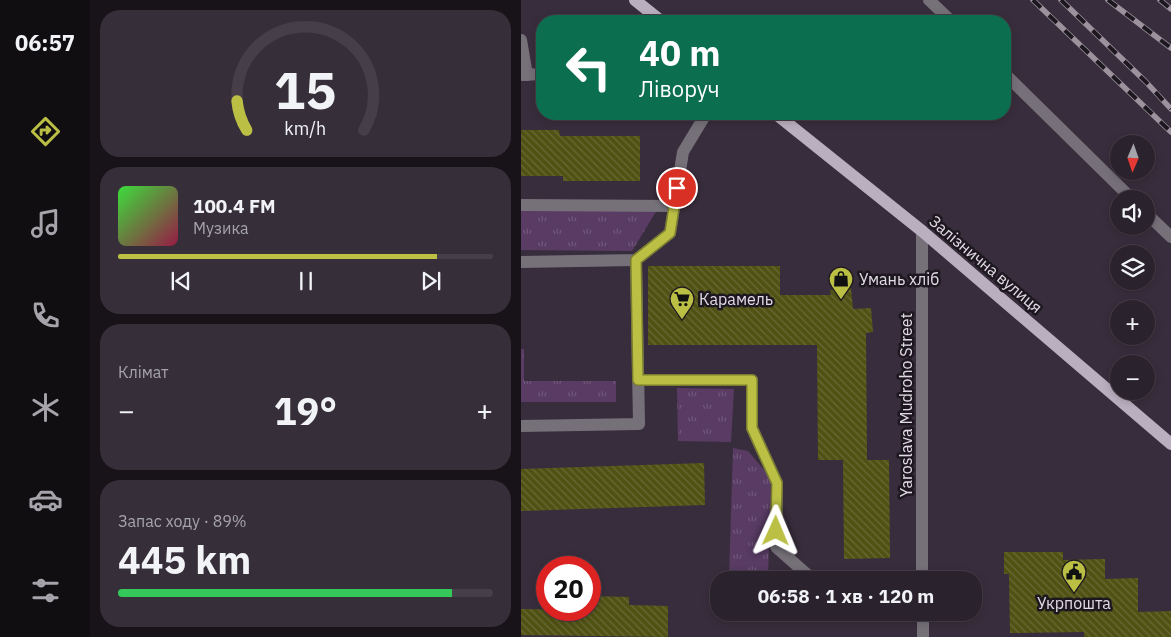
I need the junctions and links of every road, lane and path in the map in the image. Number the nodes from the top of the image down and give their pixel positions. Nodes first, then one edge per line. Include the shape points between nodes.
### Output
1 (635, 0) edge
2 (929, 0) edge
3 (654, 15) edge
4 (945, 15) edge
5 (521, 40) edge
6 (524, 75) edge
7 (1011, 80) edge
8 (702, 120) edge
9 (783, 120) edge
10 (1123, 190) edge
11 (521, 205) edge
12 (674, 206) junction
13 (1155, 222) edge
14 (922, 231) junction
15 (1171, 237) edge
16 (636, 260) junction
17 (521, 262) edge
18 (638, 380) junction
19 (521, 426) edge
20 (1171, 444) edge
21 (802, 571) edge
22 (923, 571) edge
23 (923, 621) edge
24 (923, 637) edge

1 - 3 main road
2 - 4 street
5 - 6 street
7 - 10 street
8 - 12 street via 683,152
9 - 14 main road, Залізнична вулиця
11 - 12 street
12 - 16 street via 670,233
13 - 15 street
14 - 20 main road, Залізнична вулиця
14 - 22 street, Yaroslava Mudroho Street
16 - 17 street
16 - 18 street
18 - 19 street via 639,424
18 - 21 street via 752,380 752,428 777,483 776,547
23 - 24 street

